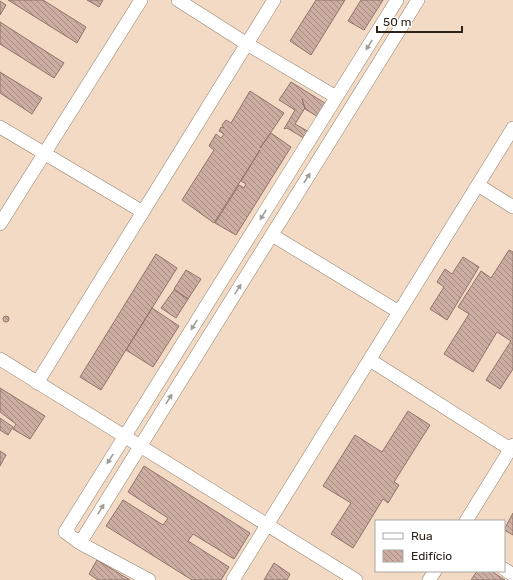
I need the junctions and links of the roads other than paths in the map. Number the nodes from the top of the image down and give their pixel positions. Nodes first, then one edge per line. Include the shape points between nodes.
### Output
1 (141, 0) edge
2 (178, 0) edge
3 (274, 0) edge
4 (397, 0) edge
5 (418, 0) edge
6 (247, 44) junction
7 (336, 97) junction
8 (0, 127) edge
9 (513, 128) edge
10 (44, 154) junction
11 (478, 185) junction
12 (513, 207) edge
13 (143, 212) junction
14 (0, 224) edge
15 (272, 235) junction
16 (399, 312) junction
17 (0, 359) edge
18 (370, 360) junction
19 (37, 383) junction
20 (124, 437) junction
21 (140, 447) junction
22 (512, 447) edge
23 (467, 520) edge
24 (267, 527) junction
25 (80, 542) junction
26 (149, 580) edge
27 (233, 580) edge
28 (356, 580) edge

1 - 10 street
2 - 6 street
3 - 6 street
4 -> 7 street
15 -> 5 street
6 - 7 street
6 - 13 street
7 -> 20 street
8 - 10 street
9 - 11 street
10 - 13 street
10 - 14 street
11 - 12 street
11 - 16 street
13 - 19 street
15 - 16 street
21 -> 15 street
16 - 18 street
17 - 19 street
18 - 22 street
18 - 24 street
19 - 20 street
20 - 21 street
20 -> 25 street via 65,532
21 - 24 street
25 -> 21 street
22 - 23 street
24 - 27 street
24 - 28 street
25 - 26 street

